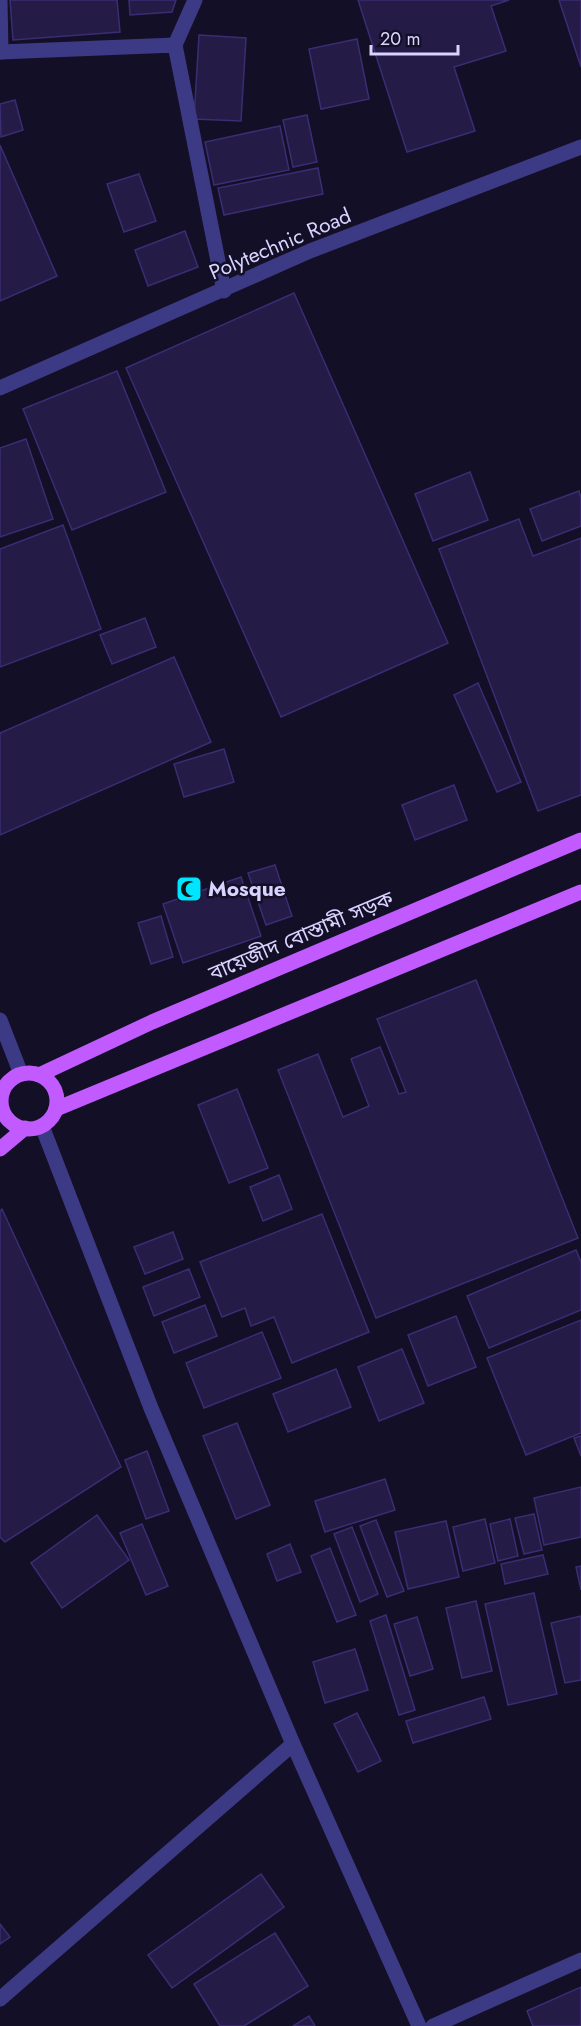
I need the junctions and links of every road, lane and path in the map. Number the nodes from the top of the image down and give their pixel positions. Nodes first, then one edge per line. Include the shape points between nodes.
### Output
1 (0, 0) edge
2 (195, 0) edge
3 (175, 45) junction
4 (0, 52) edge
5 (581, 147) edge
6 (224, 291) junction
7 (0, 388) edge
8 (581, 840) edge
9 (581, 892) edge
10 (0, 1020) edge
11 (21, 1074) junction
12 (39, 1075) junction
13 (2, 1092) edge
14 (56, 1109) junction
15 (42, 1125) junction
16 (25, 1128) junction
17 (0, 1149) edge
18 (293, 1743) junction
19 (581, 1960) edge
20 (0, 1999) edge
21 (419, 2026) edge
22 (433, 2026) edge

1 - 4 street
2 - 3 street
3 - 4 street
3 - 6 street
5 - 6 street, Polytechnic Road via 310,252
6 - 7 street, Polytechnic Road
8 - 12 main road, বায়েজীদ বোস্তামী সড়ক via 152,1022
9 - 14 main road
10 - 11 street
11 - 12 main road
11 - 13 main road via 10,1080
12 - 14 main road via 54,1089
13 - 16 main road via 6,1118
14 - 15 main road
15 - 16 main road
15 - 18 street via 151,1408
16 - 17 main road
18 - 20 street
18 - 21 street
19 - 22 street

